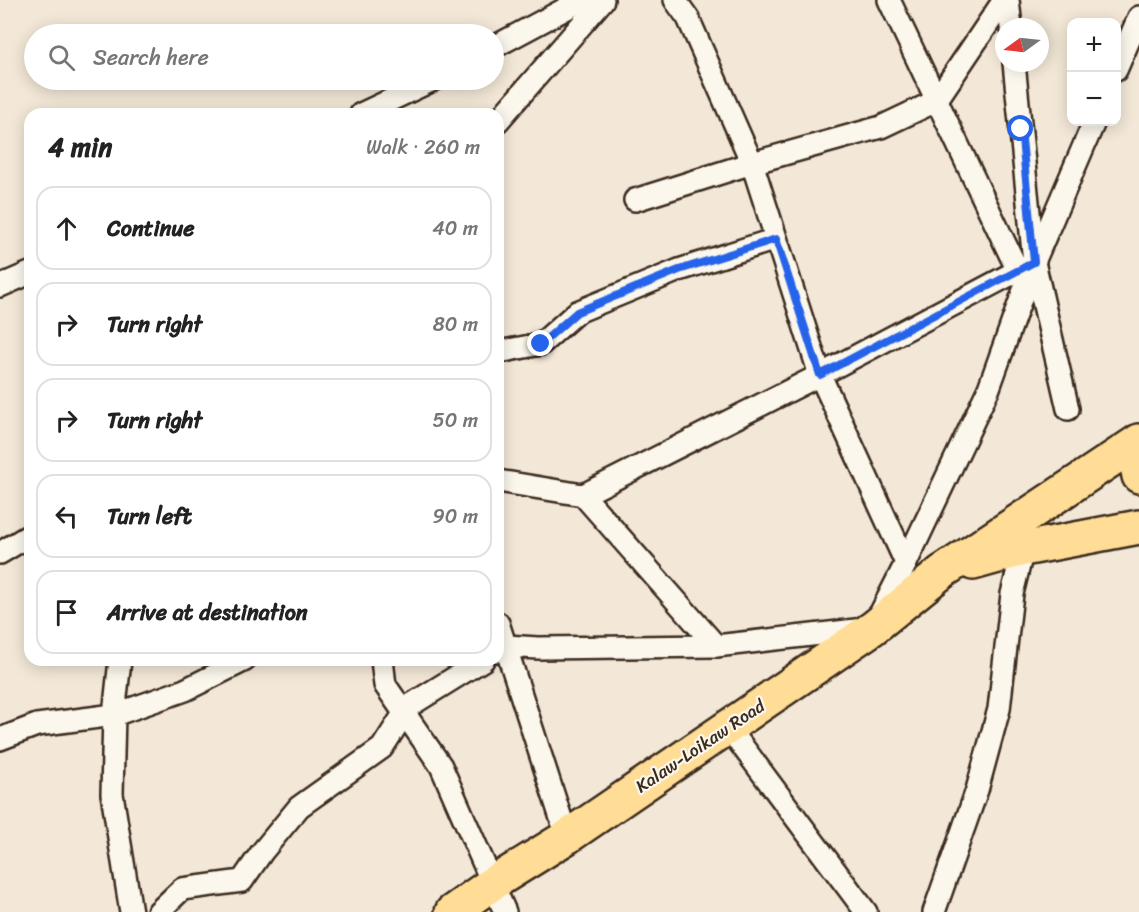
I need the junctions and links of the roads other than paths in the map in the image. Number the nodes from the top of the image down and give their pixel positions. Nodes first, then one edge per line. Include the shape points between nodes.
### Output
1 (582, 0) edge
2 (603, 0) edge
3 (675, 0) edge
4 (889, 0) edge
5 (1006, 0) edge
6 (1139, 17) edge
7 (1009, 18) edge
8 (504, 42) edge
9 (1121, 58) edge
10 (1015, 72) edge
11 (412, 90) edge
12 (936, 101) junction
13 (374, 108) edge
14 (504, 114) edge
15 (1092, 126) edge
16 (752, 163) junction
17 (635, 200) dead end
18 (776, 239) junction
19 (1026, 266) junction
20 (24, 276) edge
21 (0, 286) edge
22 (504, 351) edge
23 (820, 375) junction
24 (1068, 409) dead end
25 (1137, 454) edge
26 (504, 482) edge
27 (583, 495) junction
28 (1139, 527) edge
29 (24, 539) edge
30 (1023, 549) junction
31 (0, 553) edge
32 (906, 563) junction
33 (942, 572) junction
34 (873, 628) junction
35 (716, 646) junction
36 (504, 649) edge
37 (504, 655) edge
38 (119, 666) edge
39 (233, 666) edge
40 (383, 666) edge
41 (473, 666) edge
42 (404, 713) junction
43 (114, 715) junction
44 (728, 727) junction
45 (0, 739) edge
46 (567, 837) junction
47 (499, 898) edge
48 (131, 912) edge
49 (158, 912) edge
50 (452, 912) edge
51 (866, 912) edge
52 (934, 912) edge

1 - 8 street
2 - 14 street
3 - 16 street via 688,18
4 - 12 street
5 - 7 street
5 - 12 street
6 - 9 street
10 - 19 street
11 - 13 street
12 - 16 street via 881,127
12 - 19 street
15 - 19 street
16 - 17 street
16 - 18 street
18 - 22 street via 679,270 577,312 541,344
18 - 23 street
19 - 23 street
19 - 24 street
19 - 32 street via 989,388
20 - 21 street
23 - 27 street
23 - 32 street
25 - 33 main road, Kalaw-Loikaw Road
26 - 27 street
27 - 35 street
28 - 30 main road
29 - 31 street
30 - 33 main road
30 - 52 street via 1012,594 999,709 977,790
32 - 34 street
33 - 34 main road, Kalaw-Loikaw Road
34 - 35 street
34 - 44 main road, Kalaw-Loikaw Road
35 - 36 street
37 - 46 street
38 - 43 street
39 - 43 street via 184,690
40 - 42 street via 386,685
41 - 42 street
42 - 47 street via 441,766
42 - 49 street via 382,748 299,807 242,881 182,889
43 - 45 street via 37,725
43 - 48 street via 112,794
44 - 46 main road, Kalaw-Loikaw Road
44 - 51 street
46 - 47 main road, Kalaw-Loikaw Road
47 - 50 main road, Kalaw-Loikaw Road

